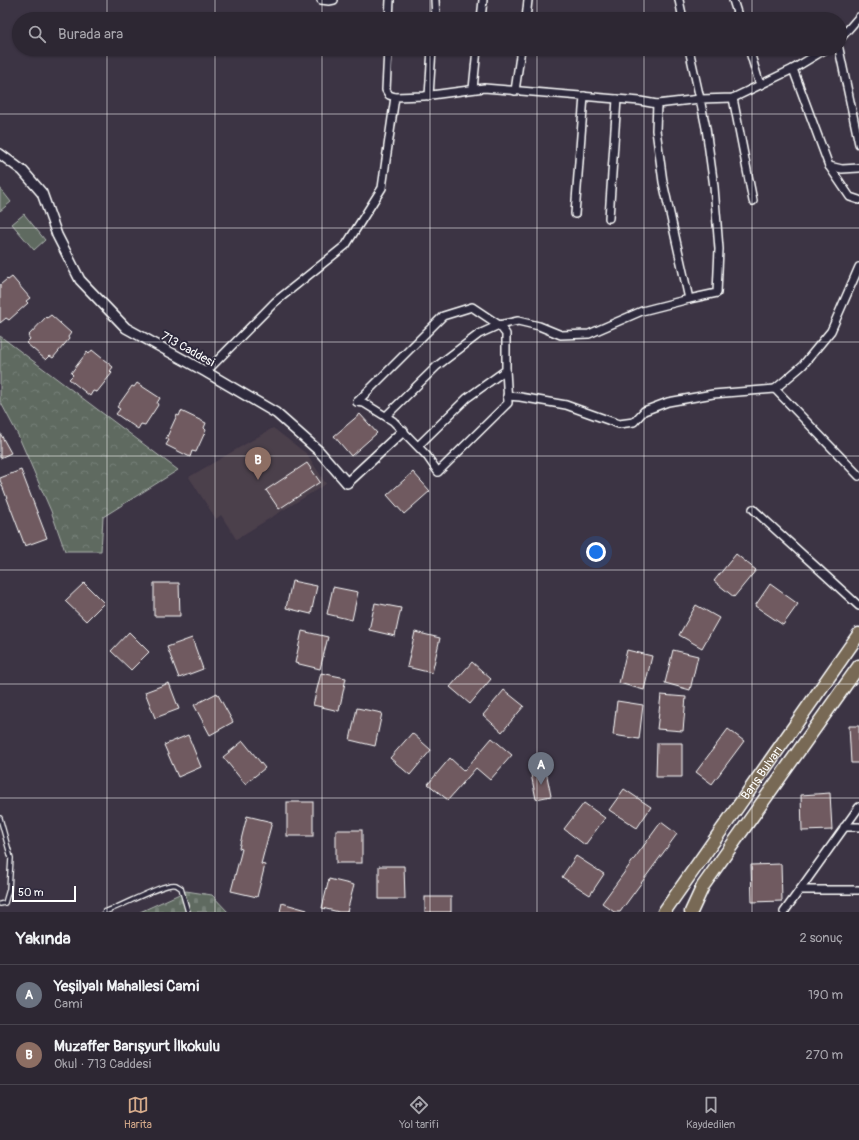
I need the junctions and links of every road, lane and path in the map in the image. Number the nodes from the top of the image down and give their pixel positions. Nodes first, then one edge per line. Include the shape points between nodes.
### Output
1 (321, 0) edge
2 (334, 0) edge
3 (390, 0) edge
4 (435, 0) edge
5 (483, 0) edge
6 (528, 0) edge
7 (679, 0) edge
8 (733, 0) edge
9 (390, 12) edge
10 (436, 12) edge
11 (482, 12) edge
12 (527, 12) edge
13 (682, 12) edge
14 (737, 12) edge
15 (859, 17) edge
16 (847, 31) edge
17 (388, 56) edge
18 (432, 56) edge
19 (476, 56) edge
20 (520, 56) edge
21 (691, 56) edge
22 (751, 56) edge
23 (814, 56) edge
24 (840, 56) edge
25 (793, 69) junction
26 (760, 85) junction
27 (473, 89) junction
28 (515, 91) junction
29 (429, 96) junction
30 (584, 96) junction
31 (395, 97) junction
32 (733, 98) junction
33 (618, 99) junction
34 (700, 99) junction
35 (657, 104) junction
36 (859, 144) edge
37 (0, 154) edge
38 (829, 166) junction
39 (859, 168) edge
40 (859, 200) edge
41 (753, 201) dead end
42 (575, 214) dead end
43 (609, 218) dead end
44 (859, 267) edge
45 (689, 299) junction
46 (499, 325) junction
47 (506, 370) junction
48 (206, 372) junction
49 (775, 389) junction
50 (507, 396) junction
51 (386, 416) junction
52 (403, 431) junction
53 (418, 446) junction
54 (859, 476) edge
55 (753, 509) dead end
56 (859, 606) edge
57 (859, 634) edge
58 (859, 666) edge
59 (859, 807) edge
60 (0, 818) edge
61 (844, 827) junction
62 (859, 827) edge
63 (800, 890) junction
64 (859, 890) edge
65 (0, 904) edge
66 (113, 911) edge
67 (104, 912) edge
68 (188, 912) edge
69 (664, 912) edge
70 (691, 912) edge
71 (784, 912) edge

1 - 2 street
3 - 9 street
4 - 10 street
5 - 11 street
6 - 12 street
7 - 13 street
8 - 14 street
15 - 16 street
17 - 31 street via 386,90 389,95
18 - 29 street
19 - 27 street
20 - 28 street
21 - 34 street
22 - 26 street
23 - 25 street
24 - 36 street
25 - 26 street
25 - 38 street
26 - 32 street
27 - 28 street
27 - 29 street
28 - 30 street
29 - 31 street
30 - 33 street
30 - 42 street
31 - 48 street via 382,188 346,245 275,302
32 - 34 street
32 - 41 street
33 - 35 street
33 - 43 street
34 - 35 street
34 - 45 street via 714,187 719,249 717,293
35 - 45 street via 656,130 663,182
37 - 48 street, 713 Caddesi via 23,171 42,193 57,235 85,286 126,328
38 - 39 street via 842,169
38 - 40 street via 850,197
44 - 49 street via 831,331 803,365
45 - 46 street via 642,312 589,334 561,335 518,321
46 - 47 street via 506,334
46 - 51 street via 479,334 437,366
46 - 51 street via 472,308 443,316 357,402
47 - 50 street
47 - 53 street via 467,398
48 - 52 street, 713 Caddesi via 276,413 319,451 347,483
49 - 50 street via 713,394 668,402 644,411 634,422 619,424 566,405
49 - 54 street
50 - 53 street via 508,403 438,472
51 - 52 street
52 - 53 street
55 - 56 street
57 - 69 main road, Barış Bulvarı
58 - 70 main road, Barış Bulvarı via 703,886
59 - 61 street
60 - 65 lane via 11,858 9,889 5,902
61 - 62 street
61 - 63 street
63 - 64 street
63 - 71 street
66 - 67 lane
66 - 68 lane via 160,887 174,884 181,888

